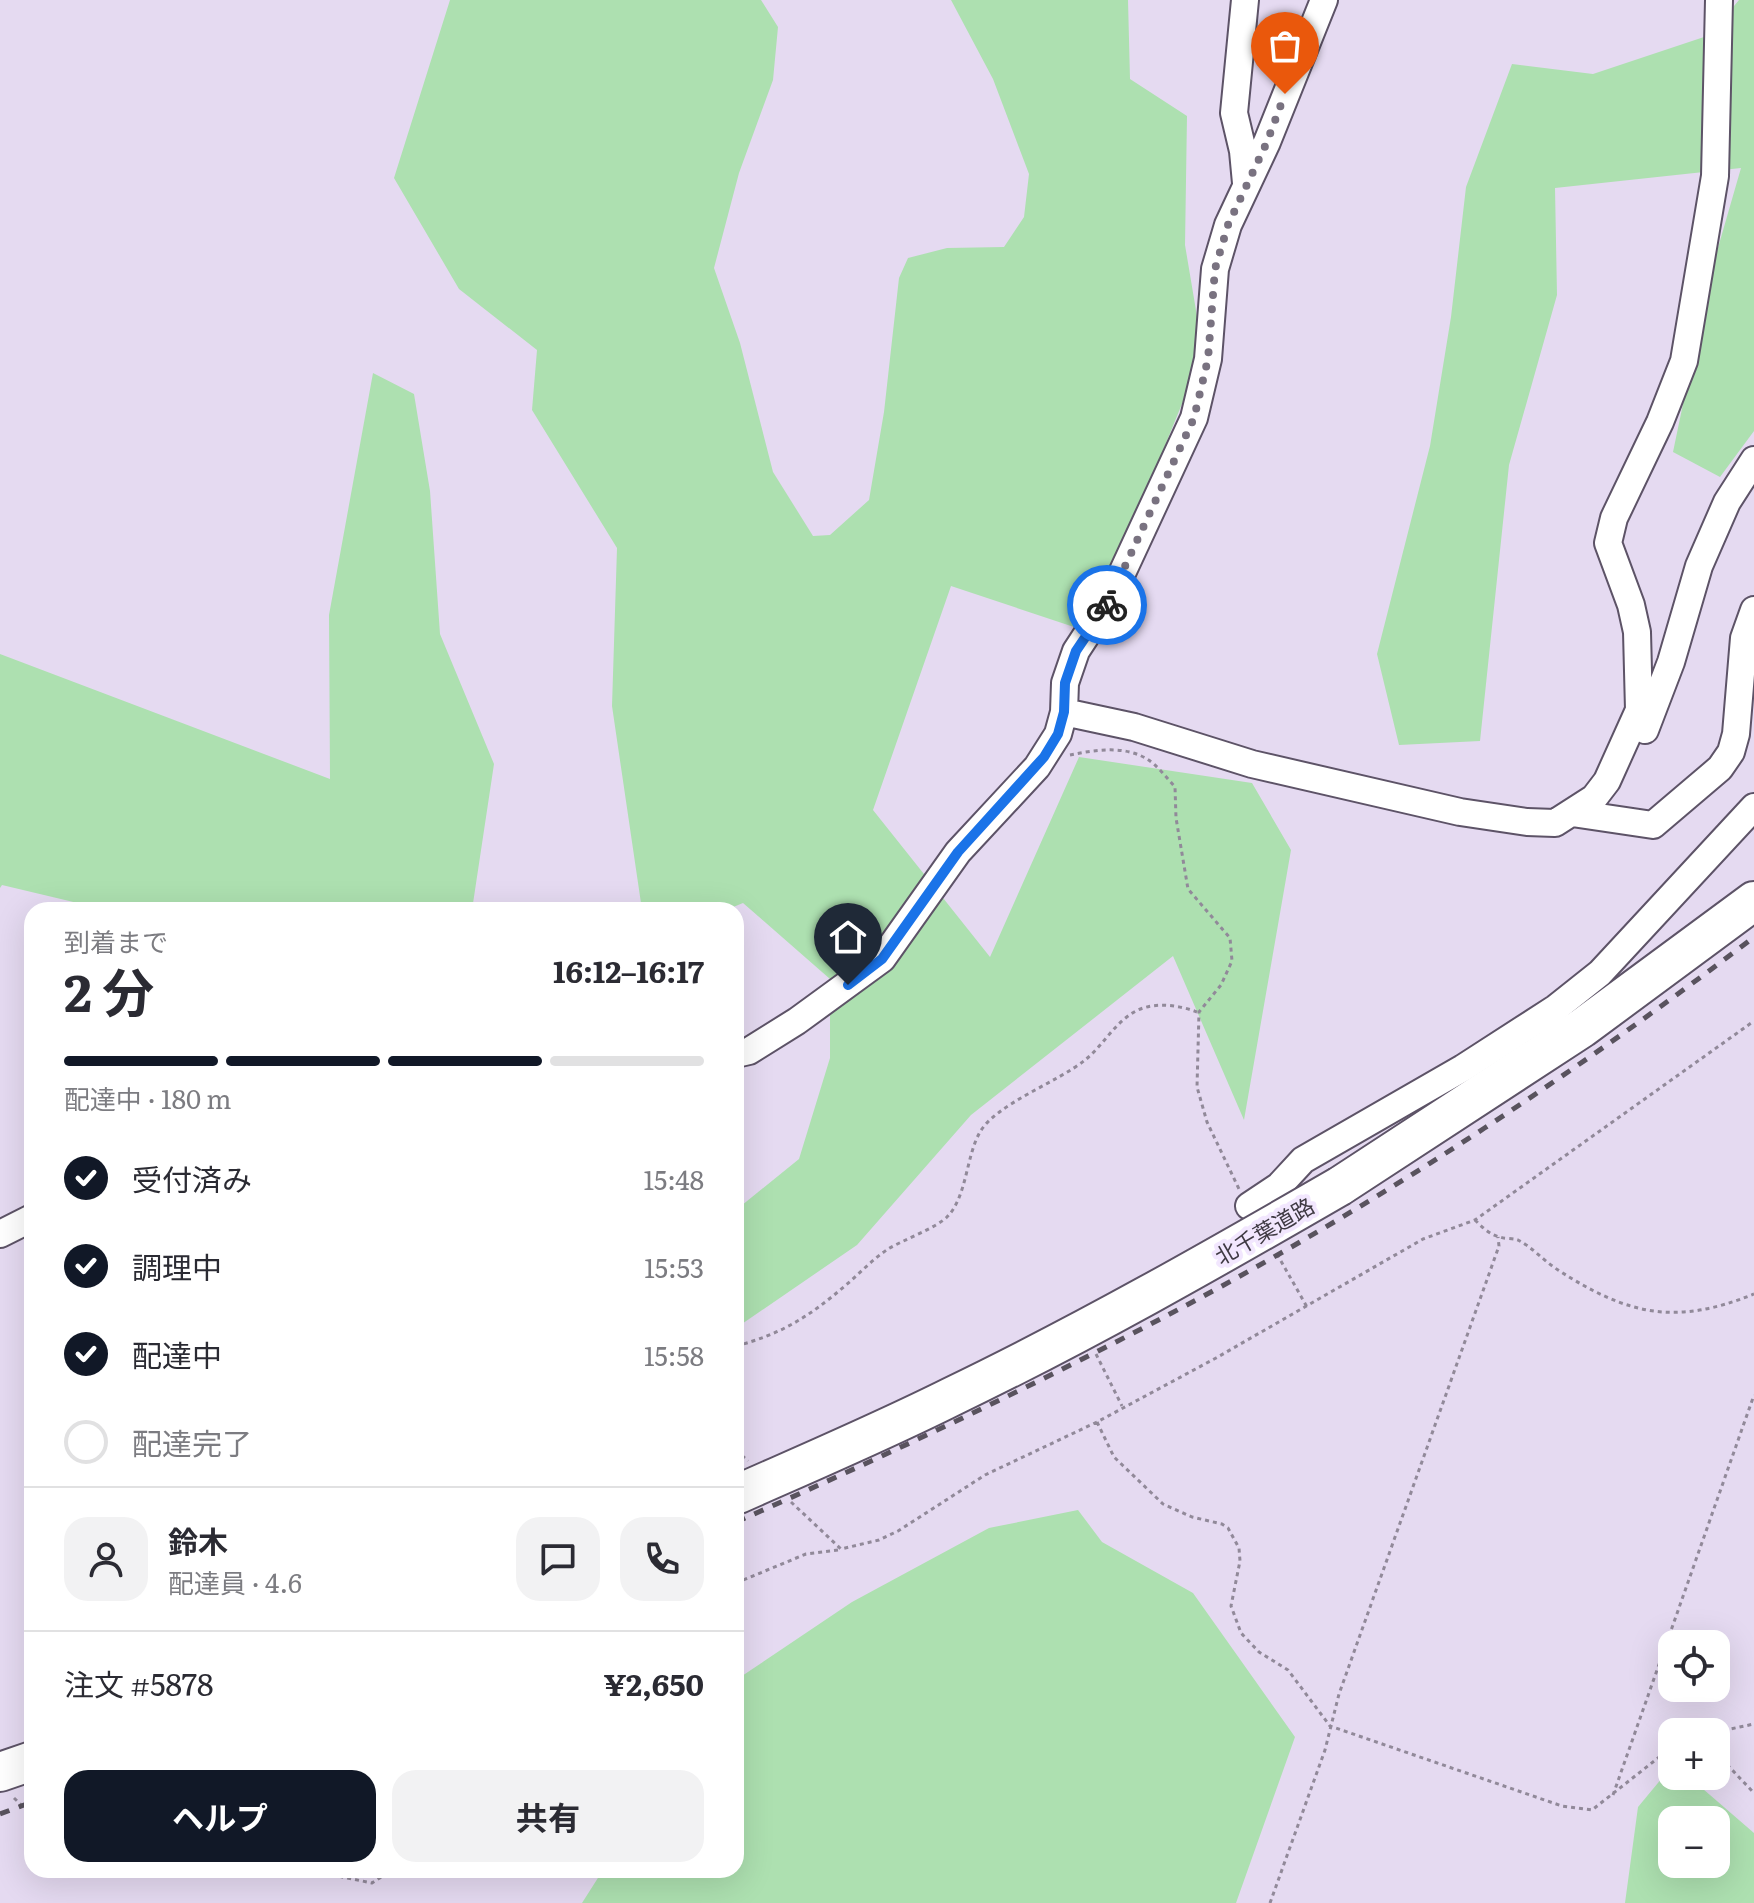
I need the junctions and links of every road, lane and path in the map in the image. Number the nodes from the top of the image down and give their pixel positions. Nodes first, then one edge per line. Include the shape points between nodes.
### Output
1 (1245, 0) edge
2 (1324, 0) edge
3 (1719, 0) edge
4 (1246, 184) junction
5 (1754, 460) edge
6 (1754, 610) edge
7 (1064, 712) junction
8 (1037, 767) junction
9 (1607, 781) junction
10 (1754, 807) edge
11 (1572, 813) junction
12 (1754, 901) edge
13 (1199, 1012) junction
14 (1754, 1021) edge
15 (744, 1052) edge
16 (1249, 1206) joint
17 (1475, 1220) junction
18 (24, 1222) edge
19 (0, 1234) edge
20 (1498, 1237) junction
21 (1271, 1243) dead end
22 (1754, 1294) edge
23 (1307, 1307) junction
24 (744, 1344) edge
25 (1754, 1395) edge
26 (1097, 1422) junction
27 (746, 1482) edge
28 (788, 1500) dead end
29 (841, 1549) junction
30 (744, 1580) edge
31 (1754, 1724) edge
32 (1330, 1726) junction
33 (1730, 1729) edge
34 (1658, 1758) edge
35 (24, 1768) edge
36 (1730, 1768) edge
37 (6, 1784) edge
38 (1754, 1793) edge
39 (1613, 1795) junction
40 (24, 1805) edge
41 (347, 1878) edge
42 (380, 1878) edge
43 (1270, 1903) edge

1 - 4 street via 1234,113
2 - 4 street
3 - 9 street via 1715,176 1684,361 1614,518 1608,543 1631,605 1640,686 1639,710
4 - 7 street via 1215,269 1208,359 1194,418 1110,599 1076,651 1065,683
5 - 9 street via 1727,502 1699,566 1671,662 1631,766
6 - 11 street via 1744,638 1736,734 1720,768 1653,825
7 - 8 street via 1058,734
7 - 11 street via 1134,727 1252,764 1460,812 1555,823
8 - 13 path via 1060,757 1110,749 1148,759 1175,787 1188,889 1230,938 1232,961
8 - 15 street via 958,852 882,959
9 - 11 street
10 - 16 street via 1600,973 1556,1008 1303,1160 1279,1186
12 - 27 highway, 北千葉道路, bridge via 1582,1028 1340,1186 1209,1262 951,1398
13 - 16 path via 1197,1087 1207,1122
13 - 24 path via 1163,1006 1140,1009 1122,1020 1087,1058 1013,1103 981,1130 947,1217 885,1251 804,1320
14 - 17 path
17 - 20 path
17 - 23 path via 1423,1239
18 - 19 street
20 - 22 path via 1518,1240 1610,1300 1647,1312 1688,1313
20 - 32 path
21 - 23 path
23 - 26 path
25 - 39 path
26 - 29 path via 985,1475 898,1531
26 - 32 path via 1114,1457 1163,1504 1228,1528 1239,1548 1231,1606 1241,1633 1288,1670
28 - 29 path
29 - 30 path via 806,1554
31 - 33 path
32 - 39 path via 1562,1806 1592,1810
32 - 43 path
34 - 39 path
35 - 37 highway
36 - 38 path
37 - 40 path
41 - 42 path via 372,1883

